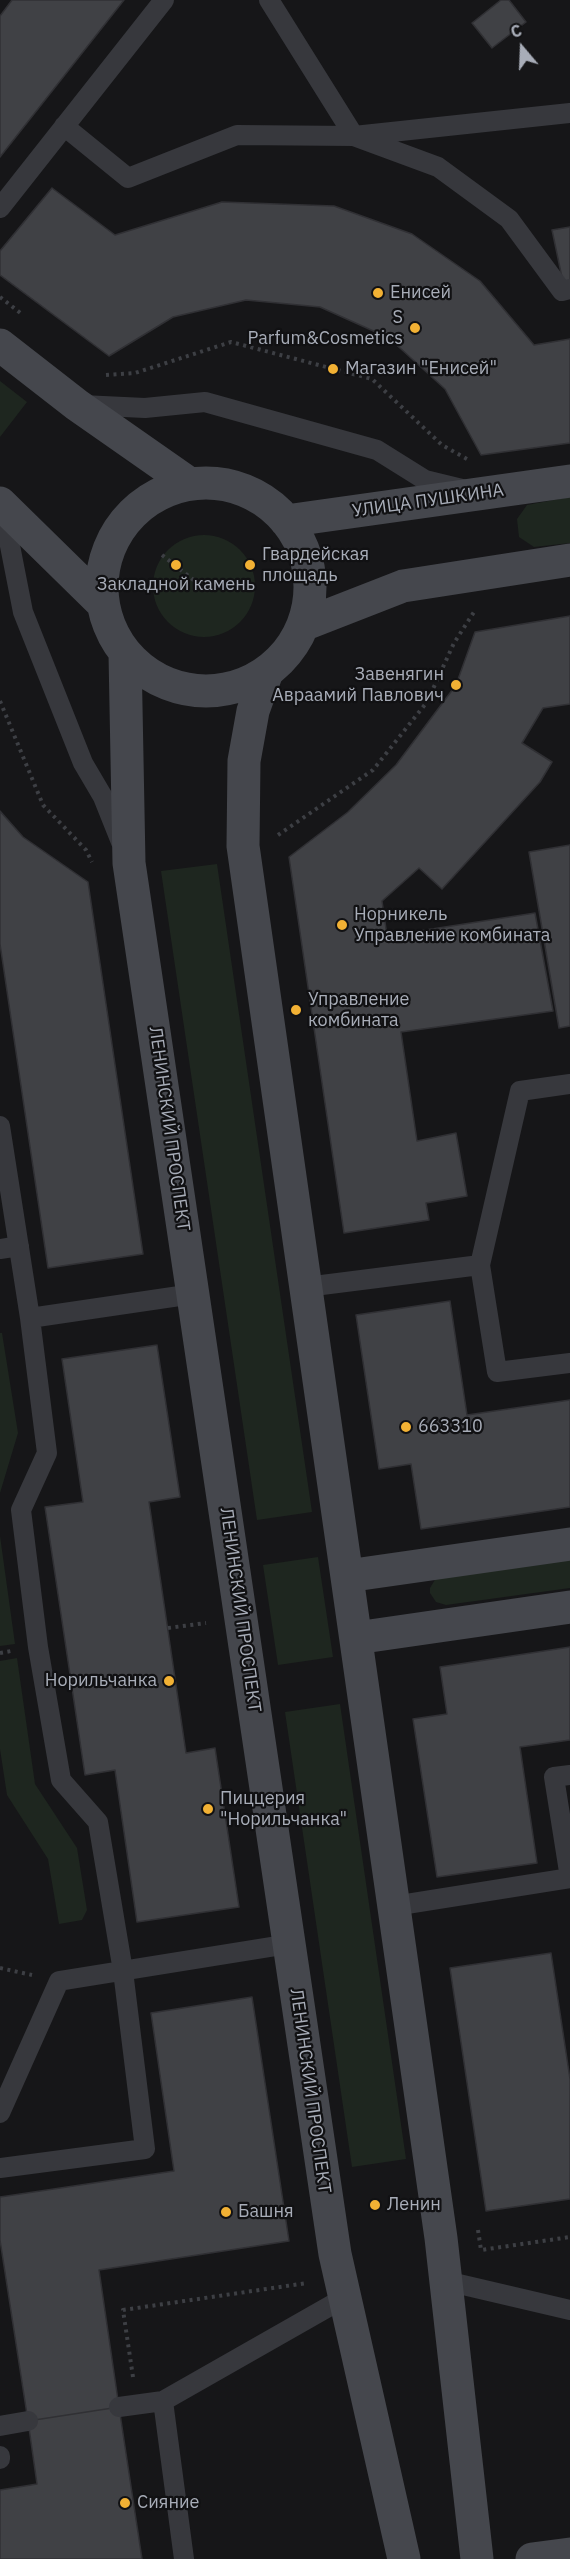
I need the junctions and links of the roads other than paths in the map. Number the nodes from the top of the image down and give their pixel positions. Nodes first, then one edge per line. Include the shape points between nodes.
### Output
1 (164, 0) edge
2 (269, 0) edge
3 (570, 113) edge
4 (64, 126) junction
5 (354, 136) junction
6 (0, 208) edge
7 (570, 289) edge
8 (0, 345) edge
9 (77, 405) junction
10 (570, 481) edge
11 (190, 484) junction
12 (485, 494) junction
13 (1, 504) edge
14 (286, 521) junction
15 (570, 560) edge
16 (102, 603) junction
17 (303, 625) junction
18 (125, 654) junction
19 (267, 672) junction
20 (129, 863) junction
21 (570, 1084) edge
22 (0, 1126) edge
23 (9, 1247) edge
24 (480, 1264) junction
25 (306, 1287) junction
26 (193, 1294) junction
27 (30, 1318) junction
28 (570, 1363) edge
29 (570, 1544) edge
30 (347, 1576) junction
31 (570, 1608) edge
32 (356, 1638) junction
33 (570, 1775) edge
34 (394, 1906) junction
35 (289, 1944) junction
36 (123, 1971) junction
37 (9, 2075) edge
38 (0, 2113) edge
39 (0, 2168) edge
40 (446, 2281) junction
41 (345, 2298) junction
42 (570, 2310) edge
43 (163, 2401) junction
44 (119, 2407) dead end
45 (28, 2421) dead end
46 (0, 2426) edge
47 (570, 2554) edge
48 (184, 2559) edge
49 (404, 2559) edge
50 (477, 2559) edge
51 (532, 2559) edge

1 - 4 lane
2 - 5 lane
3 - 5 lane
4 - 5 lane via 128,178 237,135
4 - 6 lane
5 - 7 lane via 438,167 509,219 562,291
8 - 9 main road
9 - 11 main road
9 - 12 lane via 145,408 206,402 376,450 425,480
10 - 12 main road, УЛИЦА ПУШКИНА
11 - 14 main road via 216,483 241,489 265,501
11 - 16 main road via 152,497 122,524 104,561
12 - 14 main road, УЛИЦА ПУШКИНА
13 - 16 main road
13 - 20 lane via 23,612 83,763 103,797
14 - 17 main road via 301,544 309,571 309,599
15 - 17 main road via 403,586
16 - 18 main road via 108,624
17 - 19 main road via 288,651
18 - 19 main road via 155,679 192,691 232,688
18 - 20 main road, ЛЕНИНСКИЙ ПРОСПЕКТ
19 - 25 main road via 253,711 244,761 243,846
20 - 26 main road, ЛЕНИНСКИЙ ПРОСПЕКТ
21 - 24 lane via 520,1091
22 - 23 lane
23 - 27 lane
24 - 25 lane
24 - 28 lane via 497,1372
25 - 30 main road
26 - 27 lane
26 - 35 main road, ЛЕНИНСКИЙ ПРОСПЕКТ
27 - 36 lane via 47,1453 21,1510 38,1647 61,1780 98,1822
29 - 30 main road
30 - 32 main road
31 - 32 main road
32 - 34 main road
33 - 34 lane via 554,1777 570,1878
34 - 40 main road
35 - 36 lane
35 - 41 main road, ЛЕНИНСКИЙ ПРОСПЕКТ via 334,2254
36 - 37 lane via 59,1981
36 - 39 lane via 146,2149
37 - 38 lane
40 - 42 lane
40 - 50 main road
41 - 43 lane
41 - 49 main road, ЛЕНИНСКИЙ ПРОСПЕКТ
43 - 44 lane
43 - 48 lane
45 - 46 lane
47 - 51 main road

